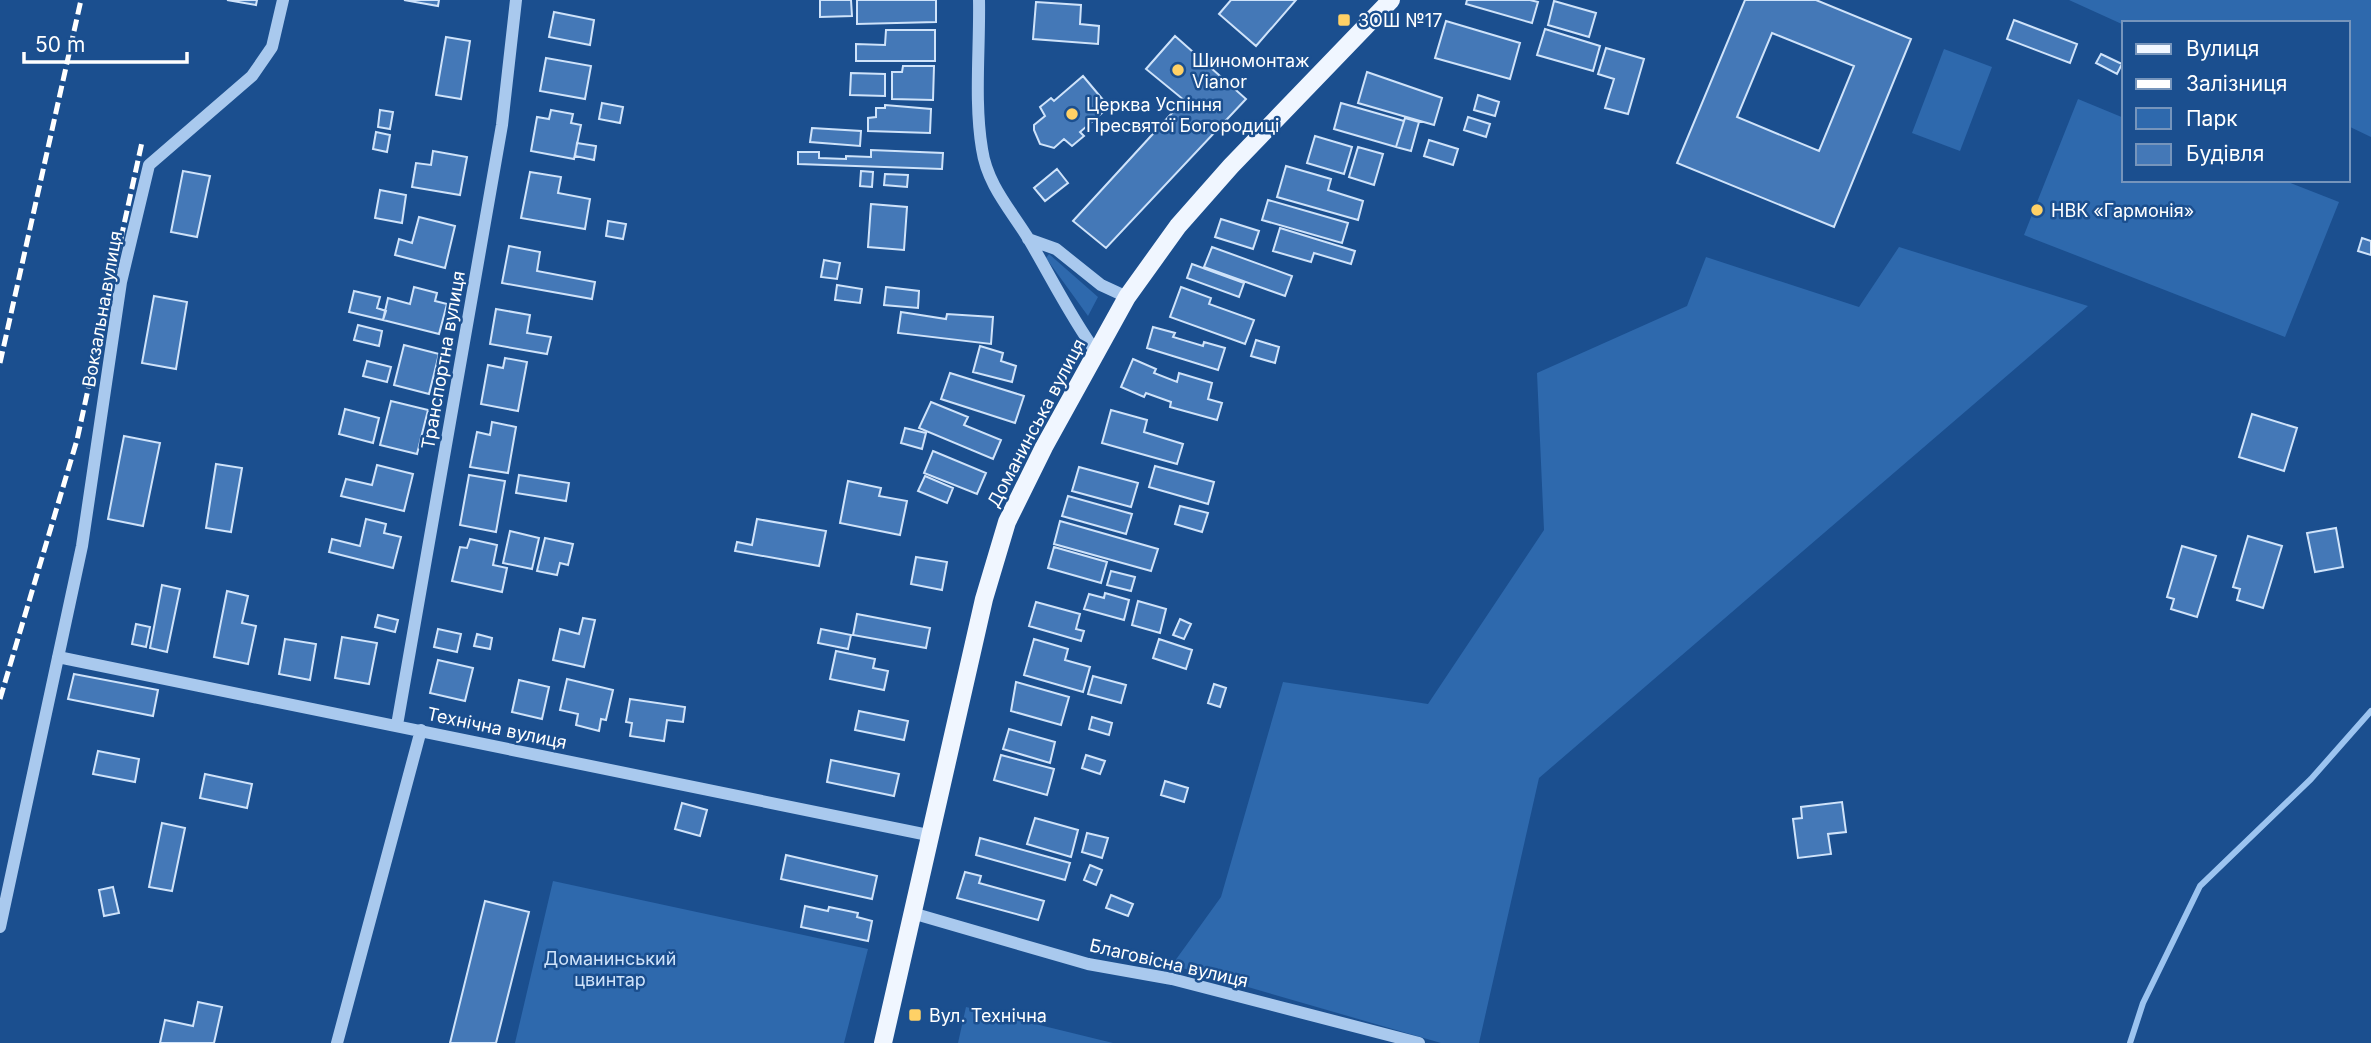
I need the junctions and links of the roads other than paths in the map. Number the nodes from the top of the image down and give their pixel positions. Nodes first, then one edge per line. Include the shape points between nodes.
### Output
1 (282, 0) edge
2 (516, 0) edge
3 (979, 0) edge
4 (1391, 0) edge
5 (1028, 239) junction
6 (1126, 297) junction
7 (1096, 352) junction
8 (58, 657) junction
9 (397, 725) junction
10 (421, 730) junction
11 (928, 835) junction
12 (912, 913) junction
13 (0, 927) edge
14 (337, 1043) edge
15 (883, 1043) edge
16 (1419, 1043) edge

1 - 8 street, Вокзальна вулиця via 272,47 252,76 149,165 121,282 82,546
2 - 9 street, Транспортна вулиця via 502,125
3 - 5 street via 982,150 996,191
4 - 6 main road, Доманинська вулиця via 1231,166 1178,226
5 - 6 street via 1056,249 1101,285
5 - 7 street
6 - 7 main road, Доманинська вулиця
7 - 11 main road, Доманинська вулиця via 1044,447 995,556
8 - 9 street, Технічна вулиця
8 - 13 street, Вокзальна вулиця
9 - 10 street, Технічна вулиця
10 - 11 street, Технічна вулиця
10 - 14 street
11 - 12 main road, Доманинська вулиця
12 - 15 main road, Доманинська вулиця
12 - 16 street, Благовісна вулиця via 1088,964 1172,979

